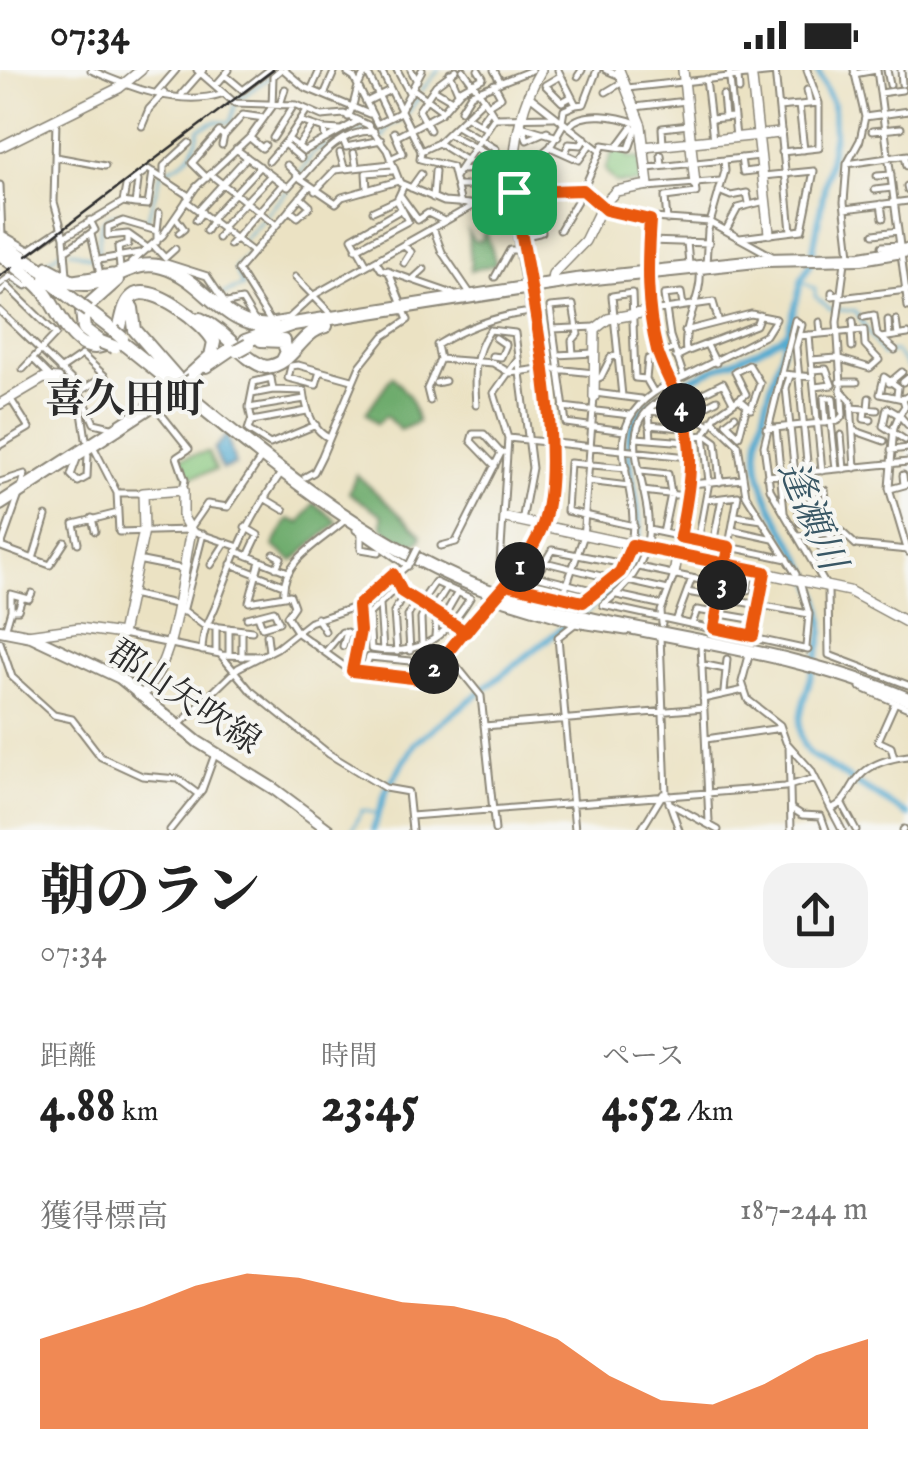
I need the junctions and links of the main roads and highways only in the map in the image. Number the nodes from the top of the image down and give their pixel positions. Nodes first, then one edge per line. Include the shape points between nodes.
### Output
1 (1, 242) edge
2 (903, 246) edge
3 (176, 274) junction
4 (527, 289) junction
5 (204, 294) junction
6 (155, 295) junction
7 (406, 309) junction
8 (184, 312) junction
9 (332, 318) junction
10 (361, 318) junction
11 (114, 339) junction
12 (241, 346) junction
13 (181, 385) junction
14 (155, 402) junction
15 (21, 490) junction
16 (0, 502) edge
17 (500, 592) junction
18 (2, 634) edge
19 (904, 698) edge
20 (329, 830) edge

1 - 3 highway via 77,284 144,265
1 - 6 highway via 71,334 90,347 114,340 134,295
1 - 11 highway
2 - 4 highway via 848,260 699,267
3 - 5 highway
3 - 11 highway via 132,272 93,298 82,311 86,333
4 - 7 highway
4 - 7 highway
5 - 9 highway via 252,326
5 - 12 highway via 258,362 276,364 287,352 277,338
6 - 8 highway
6 - 13 highway via 134,304 132,322
7 - 9 highway
7 - 10 highway
8 - 10 highway via 221,329 266,367 284,362 311,331
8 - 13 highway via 214,342 210,356
9 - 12 highway via 285,326
10 - 12 highway via 286,329
11 - 13 highway
11 - 17 highway via 366,530 424,564
12 - 13 highway
12 - 13 highway
13 - 14 highway
13 - 17 highway via 368,526
14 - 15 highway
14 - 15 highway
15 - 16 highway
17 - 19 highway via 576,618 804,656
18 - 20 main road, 郡山矢吹線 via 27,635 120,678 215,754

